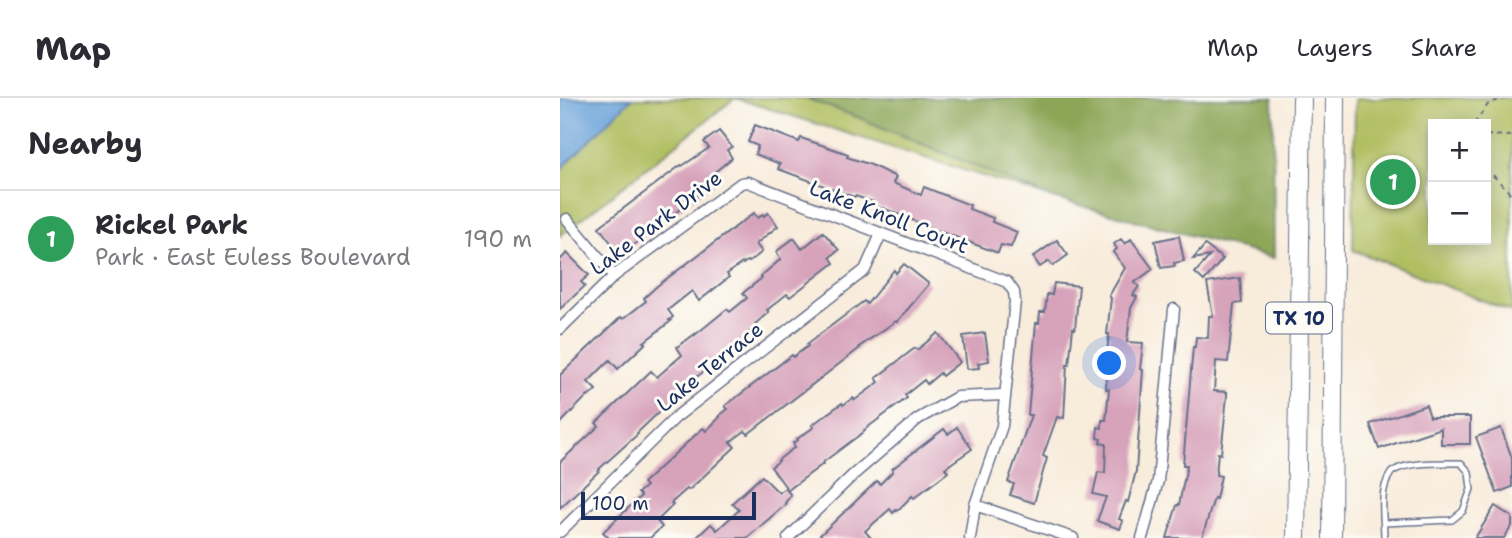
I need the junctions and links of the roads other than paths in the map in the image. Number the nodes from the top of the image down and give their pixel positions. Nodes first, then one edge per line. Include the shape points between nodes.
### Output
1 (1302, 98) edge
2 (1335, 98) edge
3 (748, 182) joint
4 (567, 219) dead end
5 (881, 234) junction
6 (614, 276) junction
7 (1174, 309) dead end
8 (560, 329) edge
9 (1004, 395) junction
10 (975, 505) junction
11 (1384, 523) junction
12 (560, 532) edge
13 (788, 538) edge
14 (970, 538) edge
15 (1073, 538) edge
16 (1142, 538) edge
17 (1296, 538) edge
18 (1332, 538) edge
19 (1384, 538) edge

1 - 17 main road, TX 10
2 - 18 main road, TX 10
3 - 5 street, Lake Knoll Court
3 - 6 street, Lake Park Drive
4 - 6 street
5 - 9 street, Lake Knoll Court via 1007,282 1015,301
5 - 12 street, Lake Terrace via 865,270 676,417
6 - 8 street, Lake Park Drive
7 - 16 street via 1158,481
9 - 10 street via 1002,426
9 - 13 street via 957,397 918,419
10 - 14 street
10 - 15 street
11 - 11 lane via 1383,499 1393,471 1412,465 1461,463 1469,472 1471,489 1463,510 1452,520
11 - 19 lane

